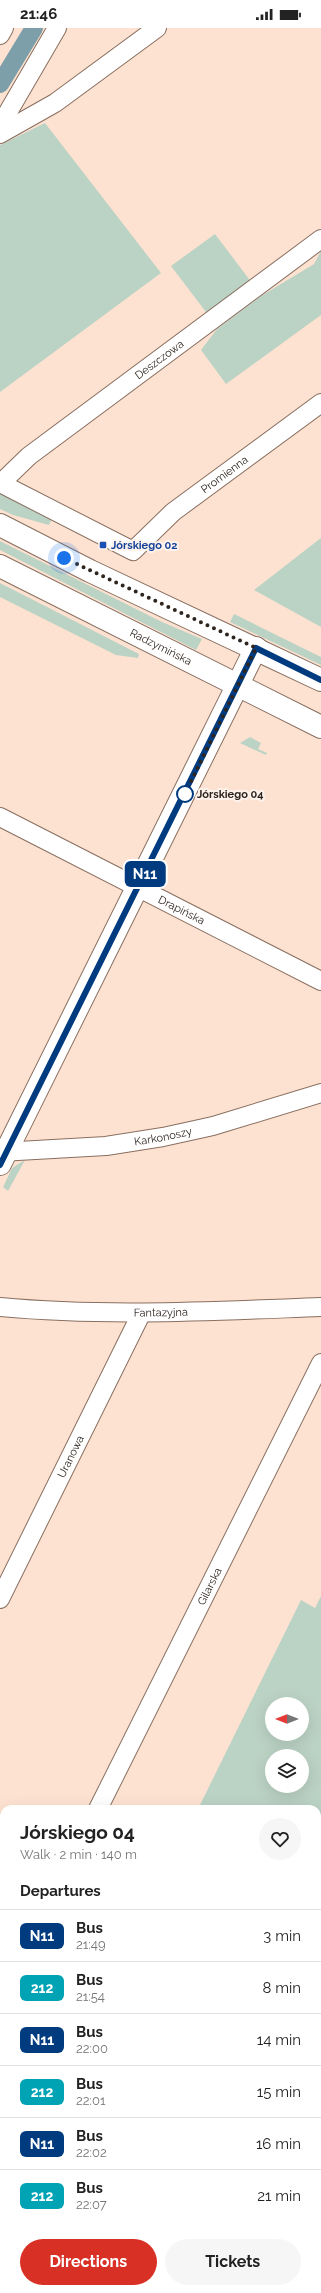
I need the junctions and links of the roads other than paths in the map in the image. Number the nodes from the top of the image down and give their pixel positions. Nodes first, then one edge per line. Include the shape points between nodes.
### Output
1 (4, 28) edge
2 (57, 28) edge
3 (157, 28) edge
4 (0, 35) edge
5 (0, 126) edge
6 (0, 134) edge
7 (321, 240) edge
8 (321, 403) edge
9 (1, 483) edge
10 (0, 525) edge
11 (0, 566) edge
12 (256, 648) junction
13 (321, 680) edge
14 (238, 685) junction
15 (321, 727) edge
16 (0, 816) edge
17 (139, 888) junction
18 (321, 981) edge
19 (321, 1092) edge
20 (2, 1156) edge
21 (321, 1306) edge
22 (0, 1307) edge
23 (141, 1314) junction
24 (321, 1363) edge
25 (0, 1599) edge
26 (100, 1805) edge

1 - 4 street
2 - 5 street
3 - 6 street via 55,103
7 - 9 street, Deszczowa via 29,456
8 - 9 street, Promienna via 173,512 133,551
10 - 12 main road via 90,571
11 - 14 main road, Radzymińska
12 - 13 main road
12 - 14 main road
14 - 15 main road, Radzymińska
14 - 17 main road
16 - 17 street, Drapińska
17 - 18 street, Drapińska
17 - 20 main road
19 - 20 street, Karkonoszy via 221,1124 163,1137 106,1146
21 - 23 street, Fantazyjna
22 - 23 street, Fantazyjna via 59,1312
23 - 25 street, Uranowa
24 - 26 street, Gilarska

